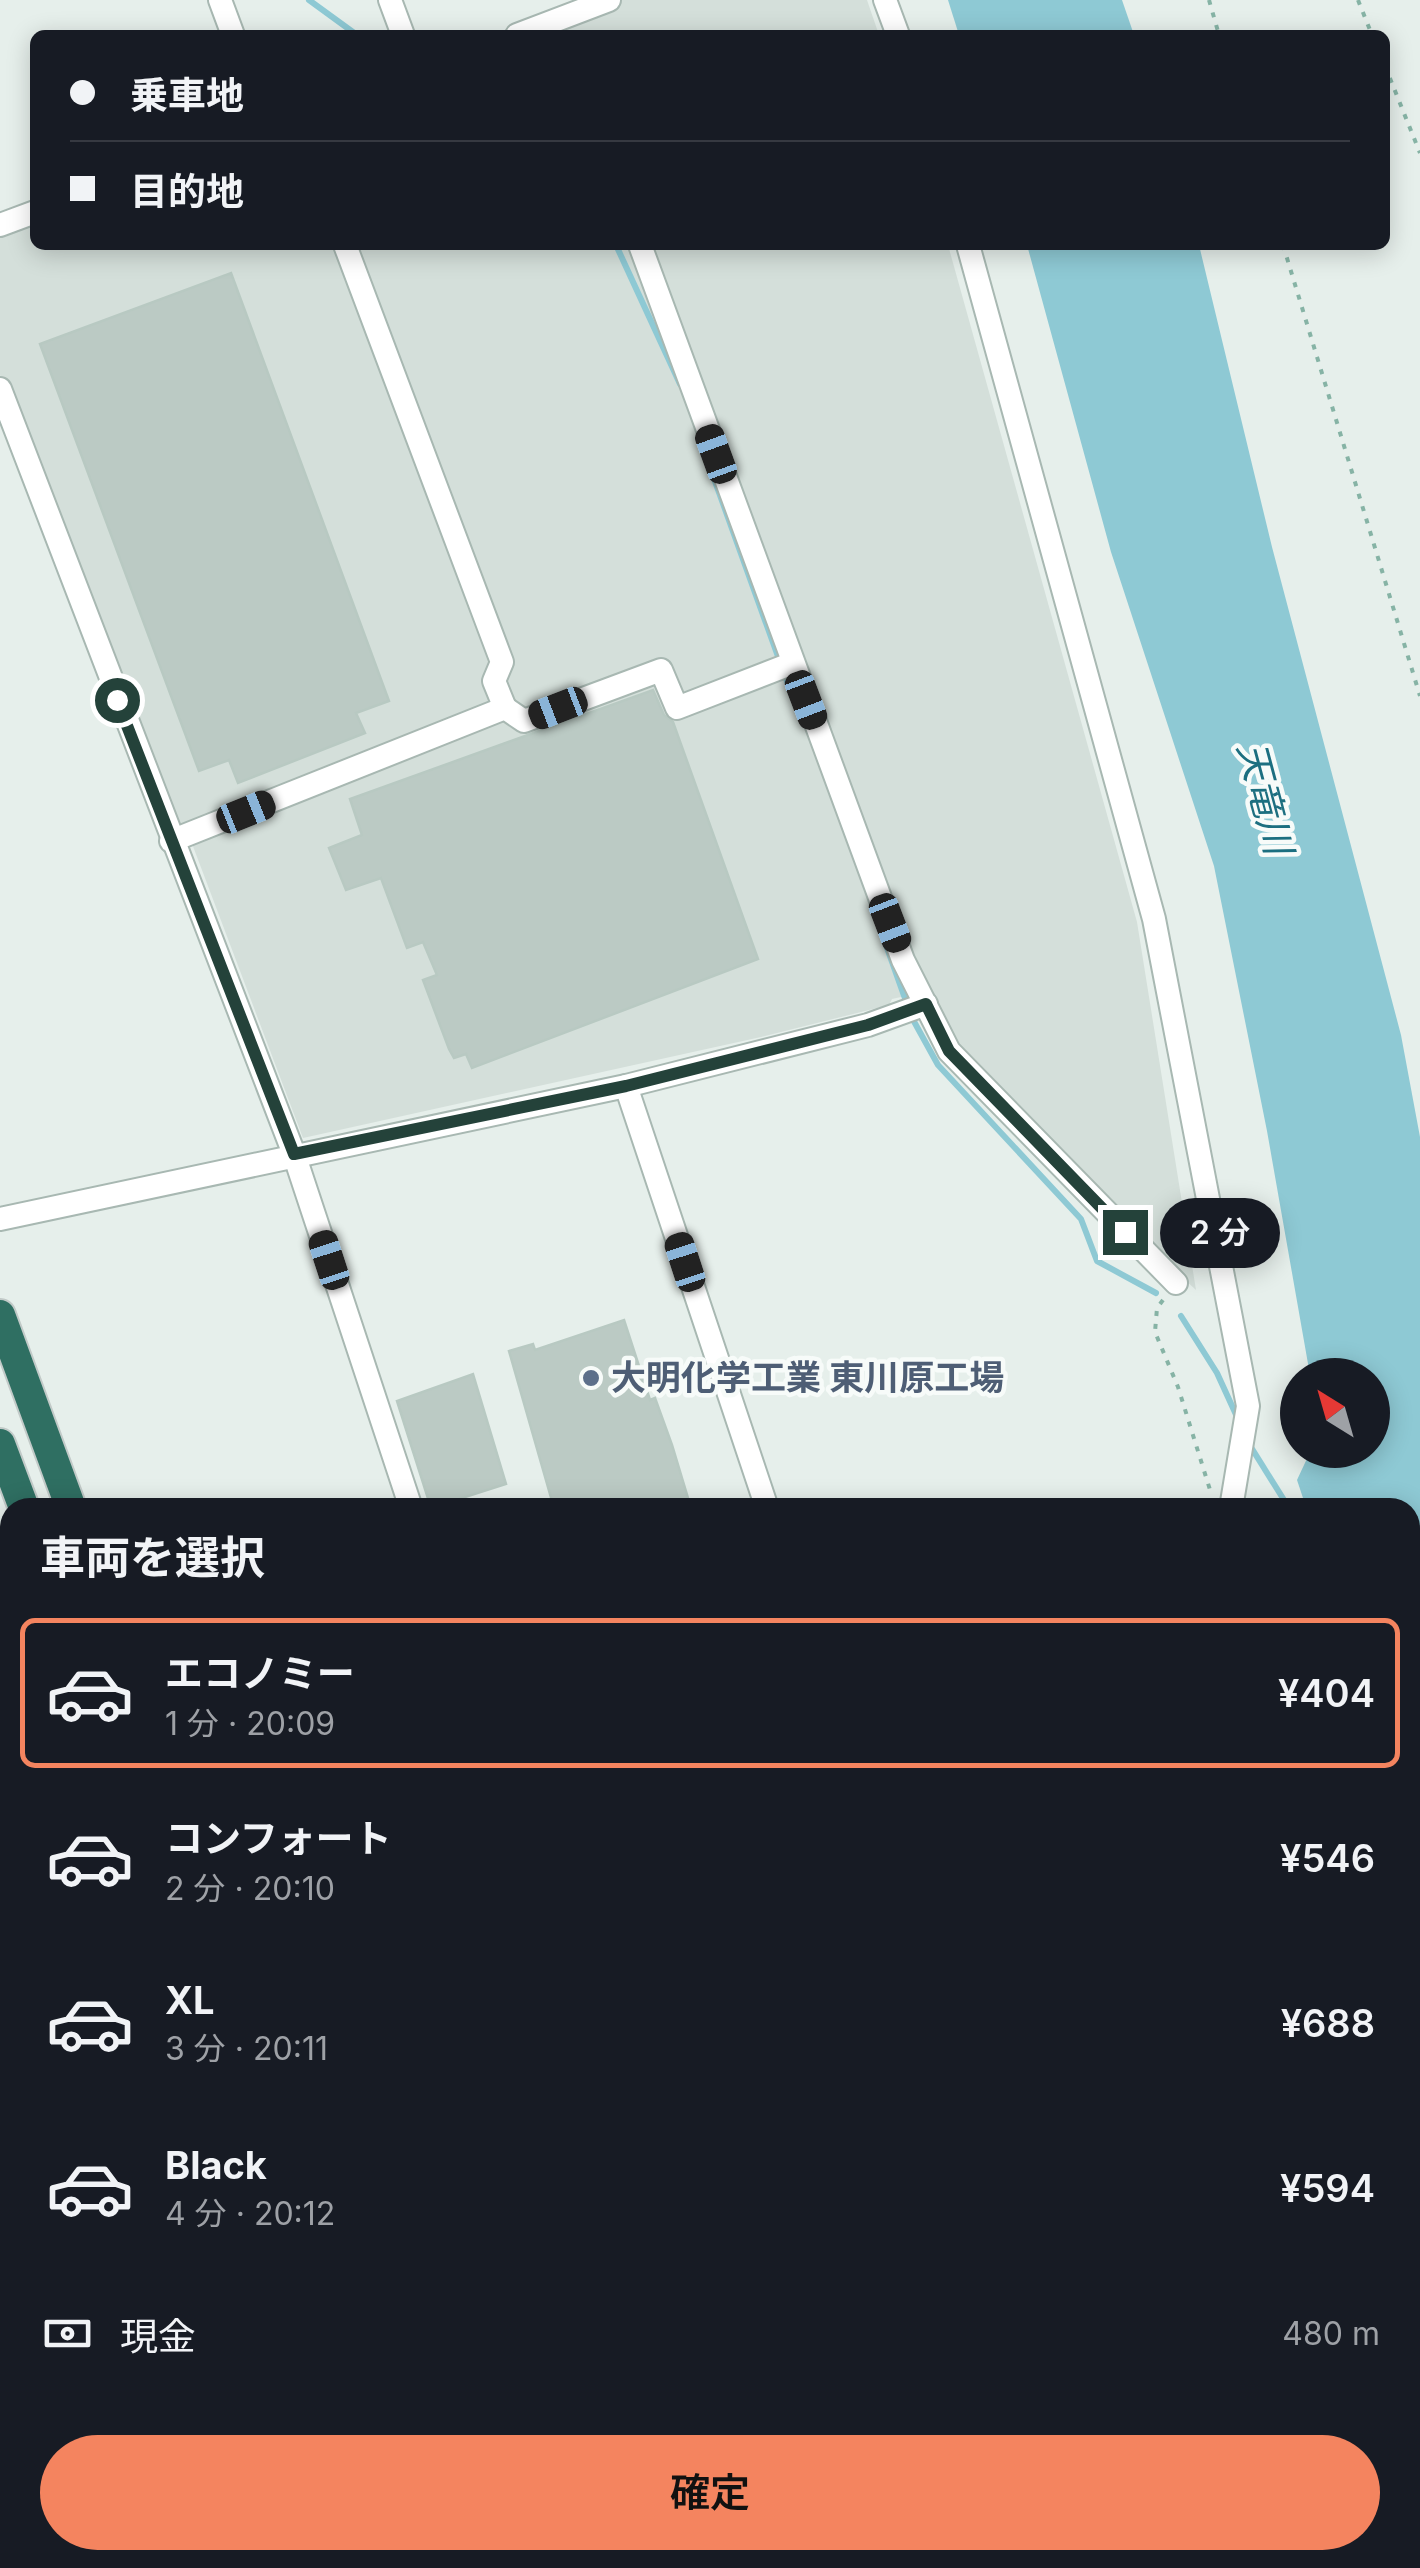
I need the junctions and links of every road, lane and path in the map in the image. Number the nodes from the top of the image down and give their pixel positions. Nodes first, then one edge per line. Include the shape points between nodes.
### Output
1 (220, 0) edge
2 (390, 0) edge
3 (609, 0) edge
4 (885, 0) edge
5 (1209, 0) edge
6 (1358, 0) edge
7 (231, 30) edge
8 (401, 30) edge
9 (530, 30) edge
10 (896, 30) edge
11 (1218, 30) edge
12 (1370, 30) edge
13 (1390, 78) edge
14 (1420, 153) edge
15 (30, 214) edge
16 (0, 225) edge
17 (347, 250) edge
18 (642, 250) edge
19 (969, 250) edge
20 (1285, 250) edge
21 (0, 389) edge
22 (785, 666) junction
23 (1418, 677) edge
24 (1420, 696) edge
25 (505, 708) junction
26 (171, 841) junction
27 (924, 1004) junction
28 (626, 1086) junction
29 (294, 1154) junction
30 (0, 1219) edge
31 (1176, 1283) joint
32 (0, 1316) edge
33 (0, 1444) edge
34 (20, 1498) edge
35 (67, 1498) edge
36 (408, 1498) edge
37 (764, 1498) edge
38 (1213, 1498) edge
39 (1233, 1498) edge

1 - 7 street
2 - 8 street
3 - 9 street
4 - 10 street
5 - 11 path
6 - 12 path
13 - 14 path
15 - 16 street
17 - 25 street via 502,662 494,681
18 - 22 street
19 - 39 street via 1154,920 1247,1412
20 - 23 path
21 - 26 street
22 - 25 street via 677,708 662,670 524,722
22 - 27 street
23 - 24 path
25 - 26 street
26 - 29 street
27 - 28 street
27 - 31 street via 949,1051
28 - 29 street
28 - 37 street
29 - 30 street
29 - 36 street
31 - 38 path via 1157,1308 1155,1332
32 - 35 highway
33 - 34 highway

